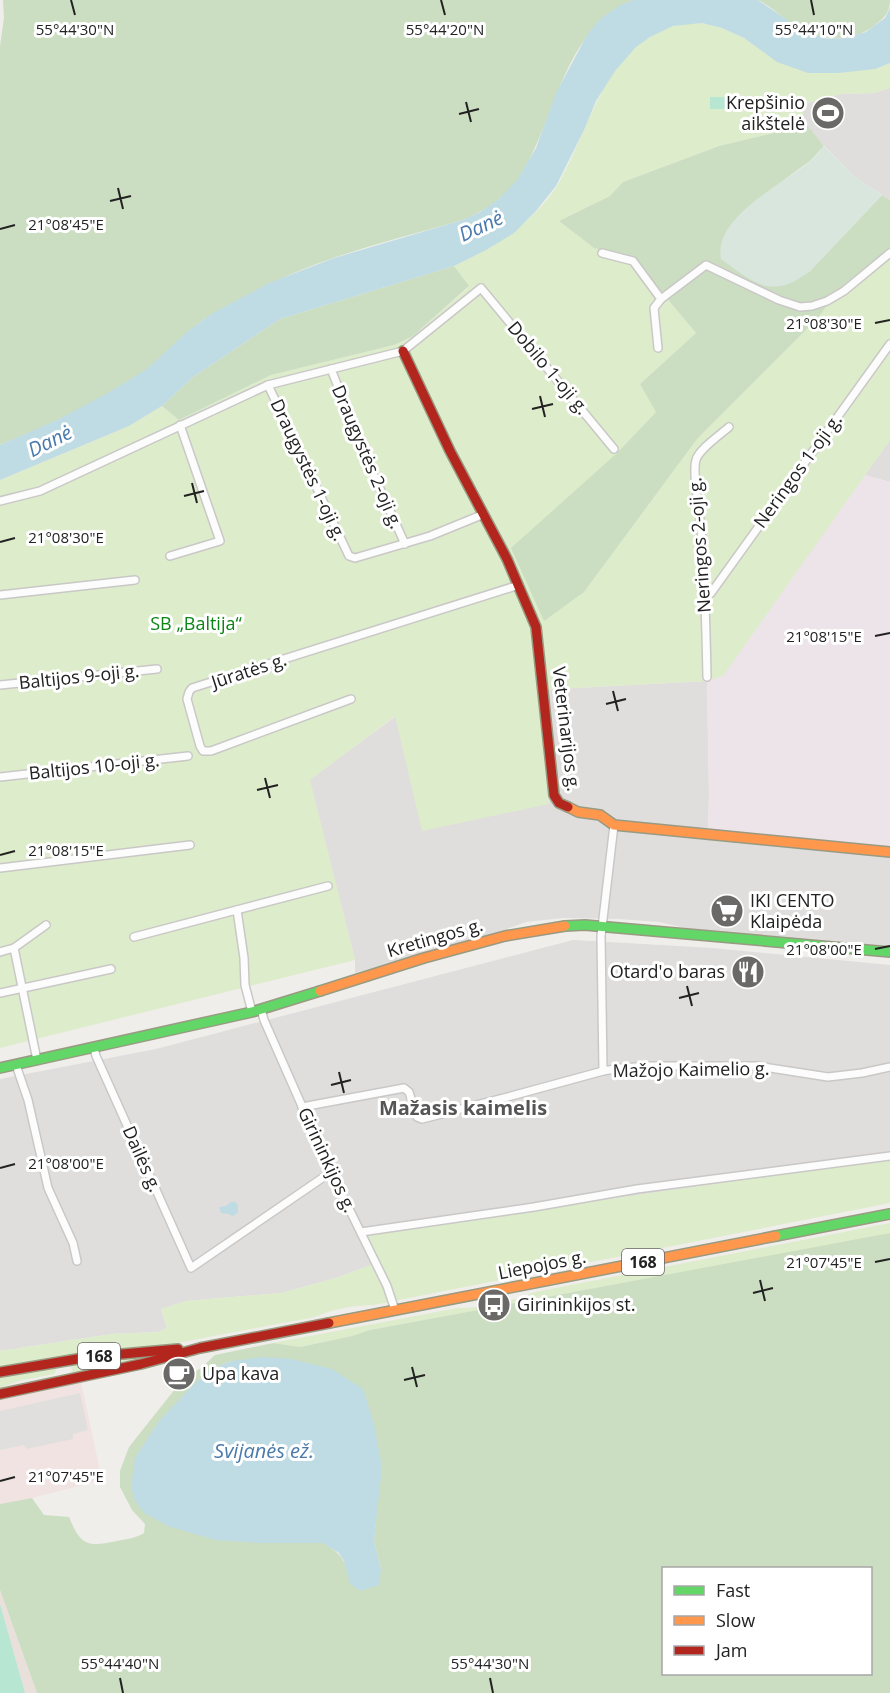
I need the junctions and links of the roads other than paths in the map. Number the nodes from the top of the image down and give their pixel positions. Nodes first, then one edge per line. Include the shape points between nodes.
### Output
1 (602, 253) dead end
2 (890, 254) edge
3 (661, 299) junction
4 (890, 344) edge
5 (658, 348) dead end
6 (403, 351) junction
7 (331, 369) junction
8 (268, 385) junction
9 (180, 424) junction
10 (729, 427) dead end
11 (614, 449) dead end
12 (0, 501) edge
13 (484, 514) junction
14 (405, 544) junction
15 (171, 556) dead end
16 (135, 580) dead end
17 (519, 585) junction
18 (0, 595) edge
19 (705, 596) junction
20 (157, 669) dead end
21 (707, 678) dead end
22 (0, 685) edge
23 (351, 699) dead end
24 (188, 756) dead end
25 (0, 777) edge
26 (614, 825) junction
27 (190, 845) dead end
28 (890, 852) edge
29 (0, 868) edge
30 (328, 886) dead end
31 (237, 910) junction
32 (46, 925) dead end
33 (602, 927) junction
34 (134, 937) dead end
35 (14, 948) junction
36 (0, 952) edge
37 (890, 952) edge
38 (111, 969) dead end
39 (22, 988) junction
40 (0, 993) edge
41 (257, 1010) junction
42 (94, 1048) junction
43 (37, 1060) junction
44 (16, 1065) junction
45 (890, 1067) edge
46 (0, 1068) edge
47 (603, 1071) junction
48 (302, 1107) junction
49 (890, 1156) edge
50 (331, 1172) junction
51 (890, 1214) edge
52 (361, 1232) junction
53 (77, 1261) dead end
54 (395, 1310) junction
55 (200, 1348) junction
56 (56, 1361) junction
57 (0, 1372) edge
58 (60, 1381) junction
59 (0, 1394) edge

1 - 3 street via 633,261
2 - 3 street via 844,291 812,306 800,307 779,300 706,266
3 - 5 street via 654,308
4 - 19 street, Neringos 1-oji g. via 711,593
6 - 7 street
6 - 11 street, Dobilo 1-oji g. via 481,288
6 - 13 street, Veterinarijos g.
7 - 8 street
7 - 14 street, Draugystės 2-oji g.
8 - 9 street
8 - 14 street, Draugystės 1-oji g. via 349,556 355,558
9 - 12 street via 40,491
9 - 15 street via 220,541
10 - 19 street, Neringos 2-oji g. via 696,459
13 - 14 street, Draugystės 1-oji g.
13 - 17 street, Veterinarijos g.
16 - 18 street
17 - 23 street, Jūratės g. via 192,688 188,699 203,751
17 - 26 street, Veterinarijos g. via 536,627 554,795 567,808 600,815
19 - 21 street, Neringos 2-oji g.
20 - 22 street, Baltijos 9-oji g.
24 - 25 street, Baltijos 10-oji g.
26 - 28 street, Veterinarijos g.
26 - 33 street
27 - 29 street
30 - 31 street
31 - 34 street
31 - 41 street, Girininkijos g. via 245,985
32 - 35 street
33 - 37 street, Kretingos g.
33 - 41 street, Kretingos g. via 558,926 505,936
33 - 47 street
35 - 36 street
35 - 39 street
38 - 39 street
39 - 40 street
39 - 43 street
41 - 42 street, Kretingos g.
41 - 48 street, Girininkijos g.
42 - 43 street, Kretingos g.
42 - 50 street, Dailės g. via 191,1268
43 - 44 street, Kretingos g.
44 - 46 street, Kretingos g.
44 - 53 street via 48,1188
45 - 47 street, Mažojo Kaimelio g. via 828,1077 757,1066 649,1066
47 - 48 street, Mažojo Kaimelio g. via 422,1119 417,1117 404,1088
48 - 50 street, Girininkijos g.
49 - 52 street via 637,1189
50 - 52 street, Girininkijos g.
51 - 54 street, Liepojos g. / 168
52 - 54 street, Girininkijos g.
54 - 55 street, Liepojos g. / 168
55 - 56 street, Liepojos g. / 168
55 - 58 street, Liepojos g. / 168
56 - 57 street, Liepojos g. / 168
56 - 58 street via 64,1373
58 - 59 street, Liepojos g. / 168

